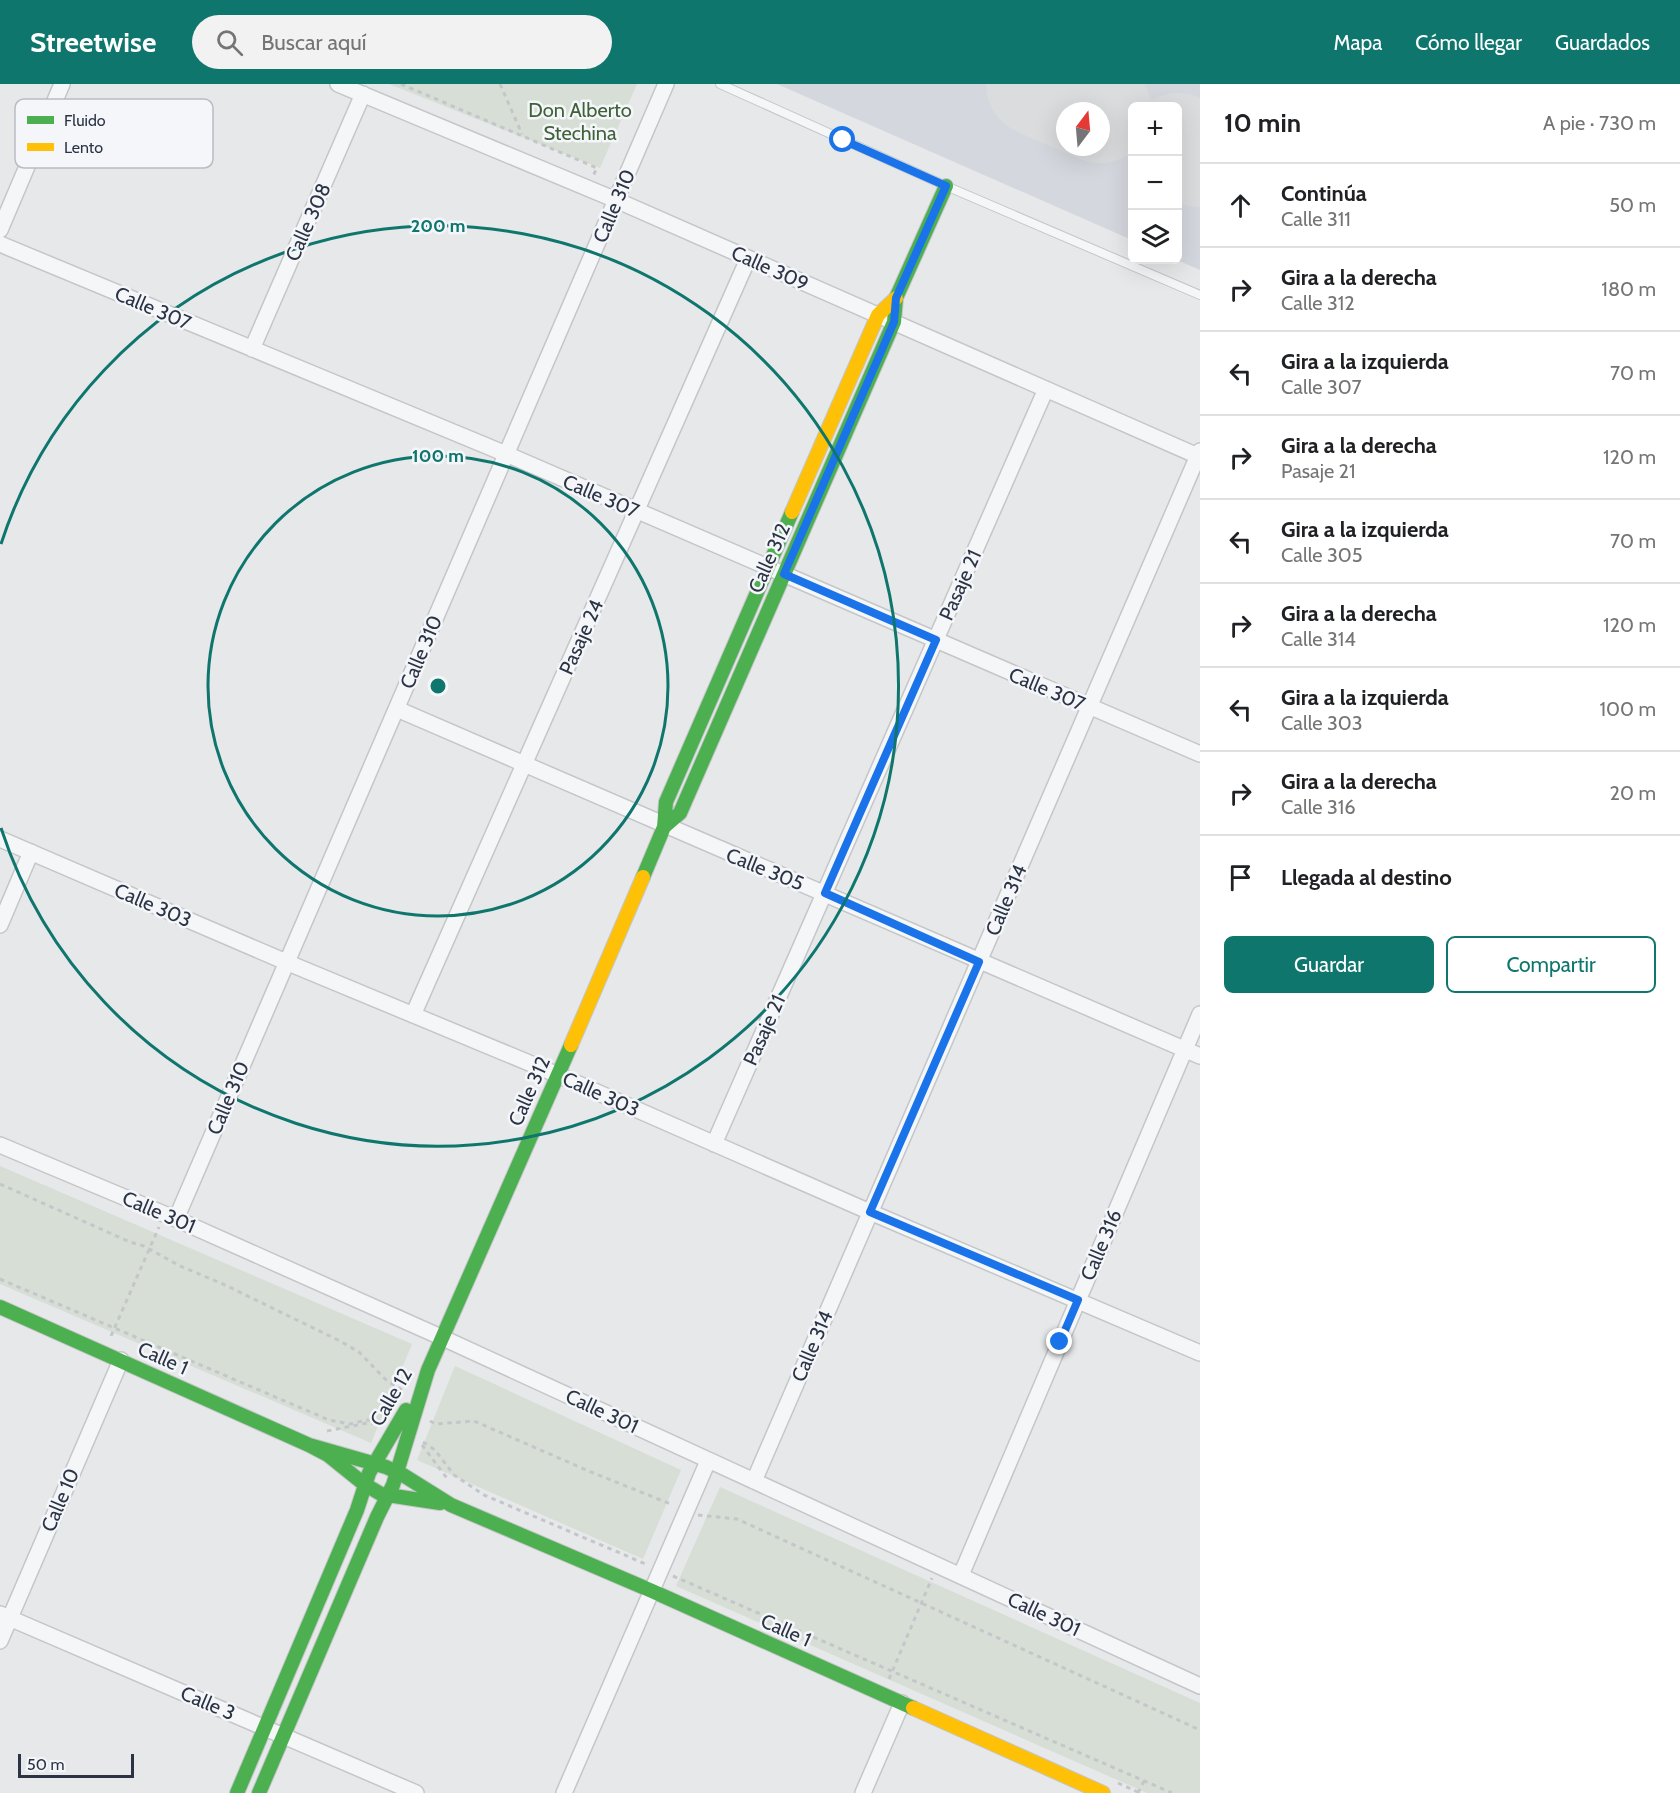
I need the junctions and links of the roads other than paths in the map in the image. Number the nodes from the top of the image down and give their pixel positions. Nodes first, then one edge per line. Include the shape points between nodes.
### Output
1 (62, 84) edge
2 (338, 84) edge
3 (666, 84) edge
4 (720, 84) edge
5 (363, 94) junction
6 (56, 99) edge
7 (26, 168) edge
8 (946, 186) junction
9 (616, 200) junction
10 (0, 230) edge
11 (0, 244) edge
12 (748, 259) junction
13 (1200, 295) edge
14 (896, 298) junction
15 (878, 315) junction
16 (894, 322) junction
17 (252, 349) junction
18 (1046, 388) junction
19 (506, 454) junction
20 (1199, 455) edge
21 (636, 511) junction
22 (768, 567) junction
23 (784, 574) junction
24 (936, 640) junction
25 (1089, 707) junction
26 (397, 709) junction
27 (1200, 754) edge
28 (525, 765) junction
29 (664, 827) junction
30 (0, 839) edge
31 (31, 852) junction
32 (825, 893) junction
33 (0, 925) edge
34 (286, 962) junction
35 (979, 962) junction
36 (1200, 1014) edge
37 (413, 1015) junction
38 (1185, 1049) junction
39 (1200, 1056) edge
40 (558, 1075) junction
41 (714, 1144) junction
42 (0, 1145) edge
43 (870, 1212) junction
44 (170, 1217) junction
45 (1078, 1300) junction
46 (0, 1307) edge
47 (442, 1338) junction
48 (1200, 1353) edge
49 (121, 1360) junction
50 (428, 1370) joint
51 (402, 1431) junction
52 (309, 1445) junction
53 (708, 1461) junction
54 (374, 1464) junction
55 (397, 1472) junction
56 (754, 1481) junction
57 (364, 1484) junction
58 (388, 1496) junction
59 (451, 1505) junction
60 (961, 1575) junction
61 (652, 1591) junction
62 (5, 1616) edge
63 (0, 1641) edge
64 (1200, 1686) edge
65 (903, 1704) junction
66 (265, 1728) junction
67 (283, 1736) junction
68 (237, 1793) edge
69 (259, 1793) edge
70 (416, 1793) edge
71 (564, 1793) edge
72 (863, 1793) edge
73 (1103, 1793) edge

1 - 6 street
2 - 5 street, Calle 309
3 - 9 street, Calle 310
4 - 8 lane
5 - 9 street, Calle 309
5 - 17 street, Calle 308
7 - 10 street
8 - 13 lane
8 - 14 street, Calle 312
9 - 12 street, Calle 309
9 - 19 street, Calle 310
11 - 17 street, Calle 307
12 - 15 street, Calle 309
12 - 21 street, Pasaje 24
14 - 15 street, Calle 312
14 - 16 street, Calle 312
15 - 16 street, Calle 309
15 - 22 street, Calle 312
16 - 18 street, Calle 309
16 - 23 street, Calle 312
17 - 19 street, Calle 307
18 - 20 street, Calle 309
18 - 24 street, Pasaje 21
19 - 21 street, Calle 307
19 - 26 street, Calle 310
20 - 25 street, Calle 314
21 - 22 street, Calle 307
21 - 28 street, Pasaje 24
22 - 23 street, Calle 307
22 - 29 street, Calle 312 via 666,802
23 - 24 street, Calle 307
23 - 29 street, Calle 312 via 680,813
24 - 25 street, Calle 307
24 - 32 street, Pasaje 21
25 - 27 street, Calle 307
25 - 35 street, Calle 314
26 - 28 street, Calle 305
26 - 34 street, Calle 310
28 - 29 street, Calle 305
28 - 37 street, Pasaje 24
29 - 32 street, Calle 305
29 - 40 street, Calle 312
30 - 31 street, Calle 303
31 - 33 street
31 - 34 street, Calle 303
32 - 35 street, Calle 305
32 - 41 street, Pasaje 21
34 - 37 street, Calle 303
34 - 44 street, Calle 310
35 - 38 street, Calle 305
35 - 43 street, Calle 314
36 - 38 street, Calle 316
37 - 40 street, Calle 303
38 - 39 street, Calle 305
38 - 45 street, Calle 316
40 - 41 street, Calle 303
40 - 47 street, Calle 312
41 - 43 street, Calle 303
42 - 44 street, Calle 301
43 - 45 street, Calle 303
43 - 56 street, Calle 314
44 - 47 street, Calle 301
45 - 48 street, Calle 303
45 - 60 street, Calle 316
46 - 49 street, Calle 1
47 - 50 street, Calle 312
47 - 53 street, Calle 301
49 - 52 street, Calle 1
49 - 62 street, Calle 10
50 - 51 street, Calle 12
51 - 54 street, Calle 12
51 - 55 street, Calle 12
52 - 54 street, Calle 1
52 - 57 street, Calle 1
53 - 56 street, Calle 301
53 - 61 street
54 - 55 street, Calle 1
54 - 57 street, Calle 12
55 - 58 street, Calle 12
55 - 59 street, Calle 1
56 - 60 street, Calle 301
57 - 58 street, Calle 1
57 - 66 street, Calle 12 via 357,1510
58 - 59 street, Calle 1
58 - 67 street, Calle 12
59 - 61 street, Calle 1
60 - 64 street, Calle 301
61 - 65 street, Calle 1
61 - 71 street
62 - 63 street, Calle 10
62 - 66 street, Calle 3
65 - 72 street
65 - 73 street, Calle 1
66 - 67 street, Calle 3
66 - 68 street, Calle 12
67 - 69 street, Calle 12
67 - 70 street, Calle 3

